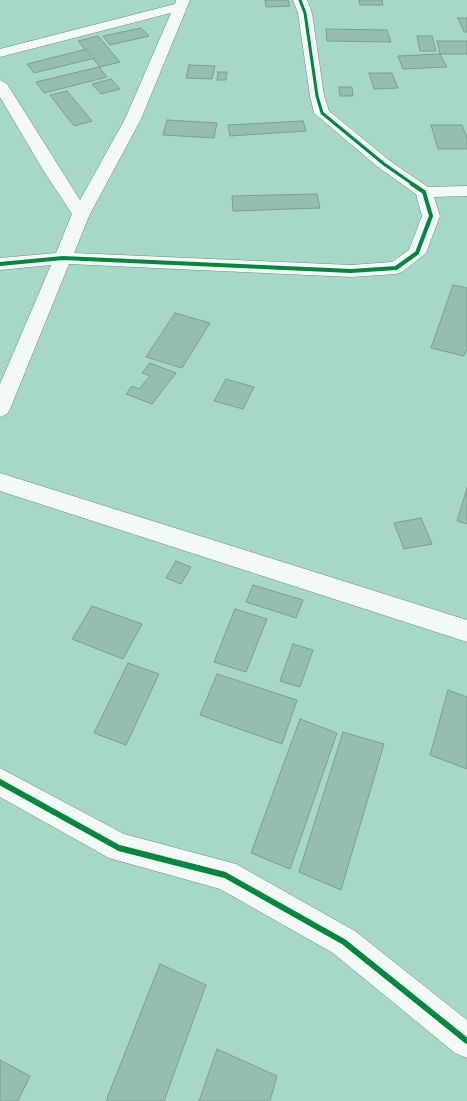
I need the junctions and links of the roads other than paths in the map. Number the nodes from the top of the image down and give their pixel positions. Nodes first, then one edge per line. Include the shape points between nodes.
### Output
1 (300, 0) edge
2 (182, 3) edge
3 (0, 53) edge
4 (0, 84) edge
5 (467, 191) edge
6 (424, 192) junction
7 (81, 214) junction
8 (63, 258) junction
9 (0, 264) edge
10 (0, 409) edge
11 (0, 482) edge
12 (467, 631) edge
13 (0, 782) edge
14 (467, 1041) edge

1 - 6 street via 322,113
2 - 3 street
2 - 7 street via 133,120
4 - 7 street
5 - 6 street
6 - 8 street via 431,216 417,253 396,268 351,271
7 - 8 street
8 - 9 street
8 - 10 street
11 - 12 street
13 - 14 street via 119,848 225,875 344,942

